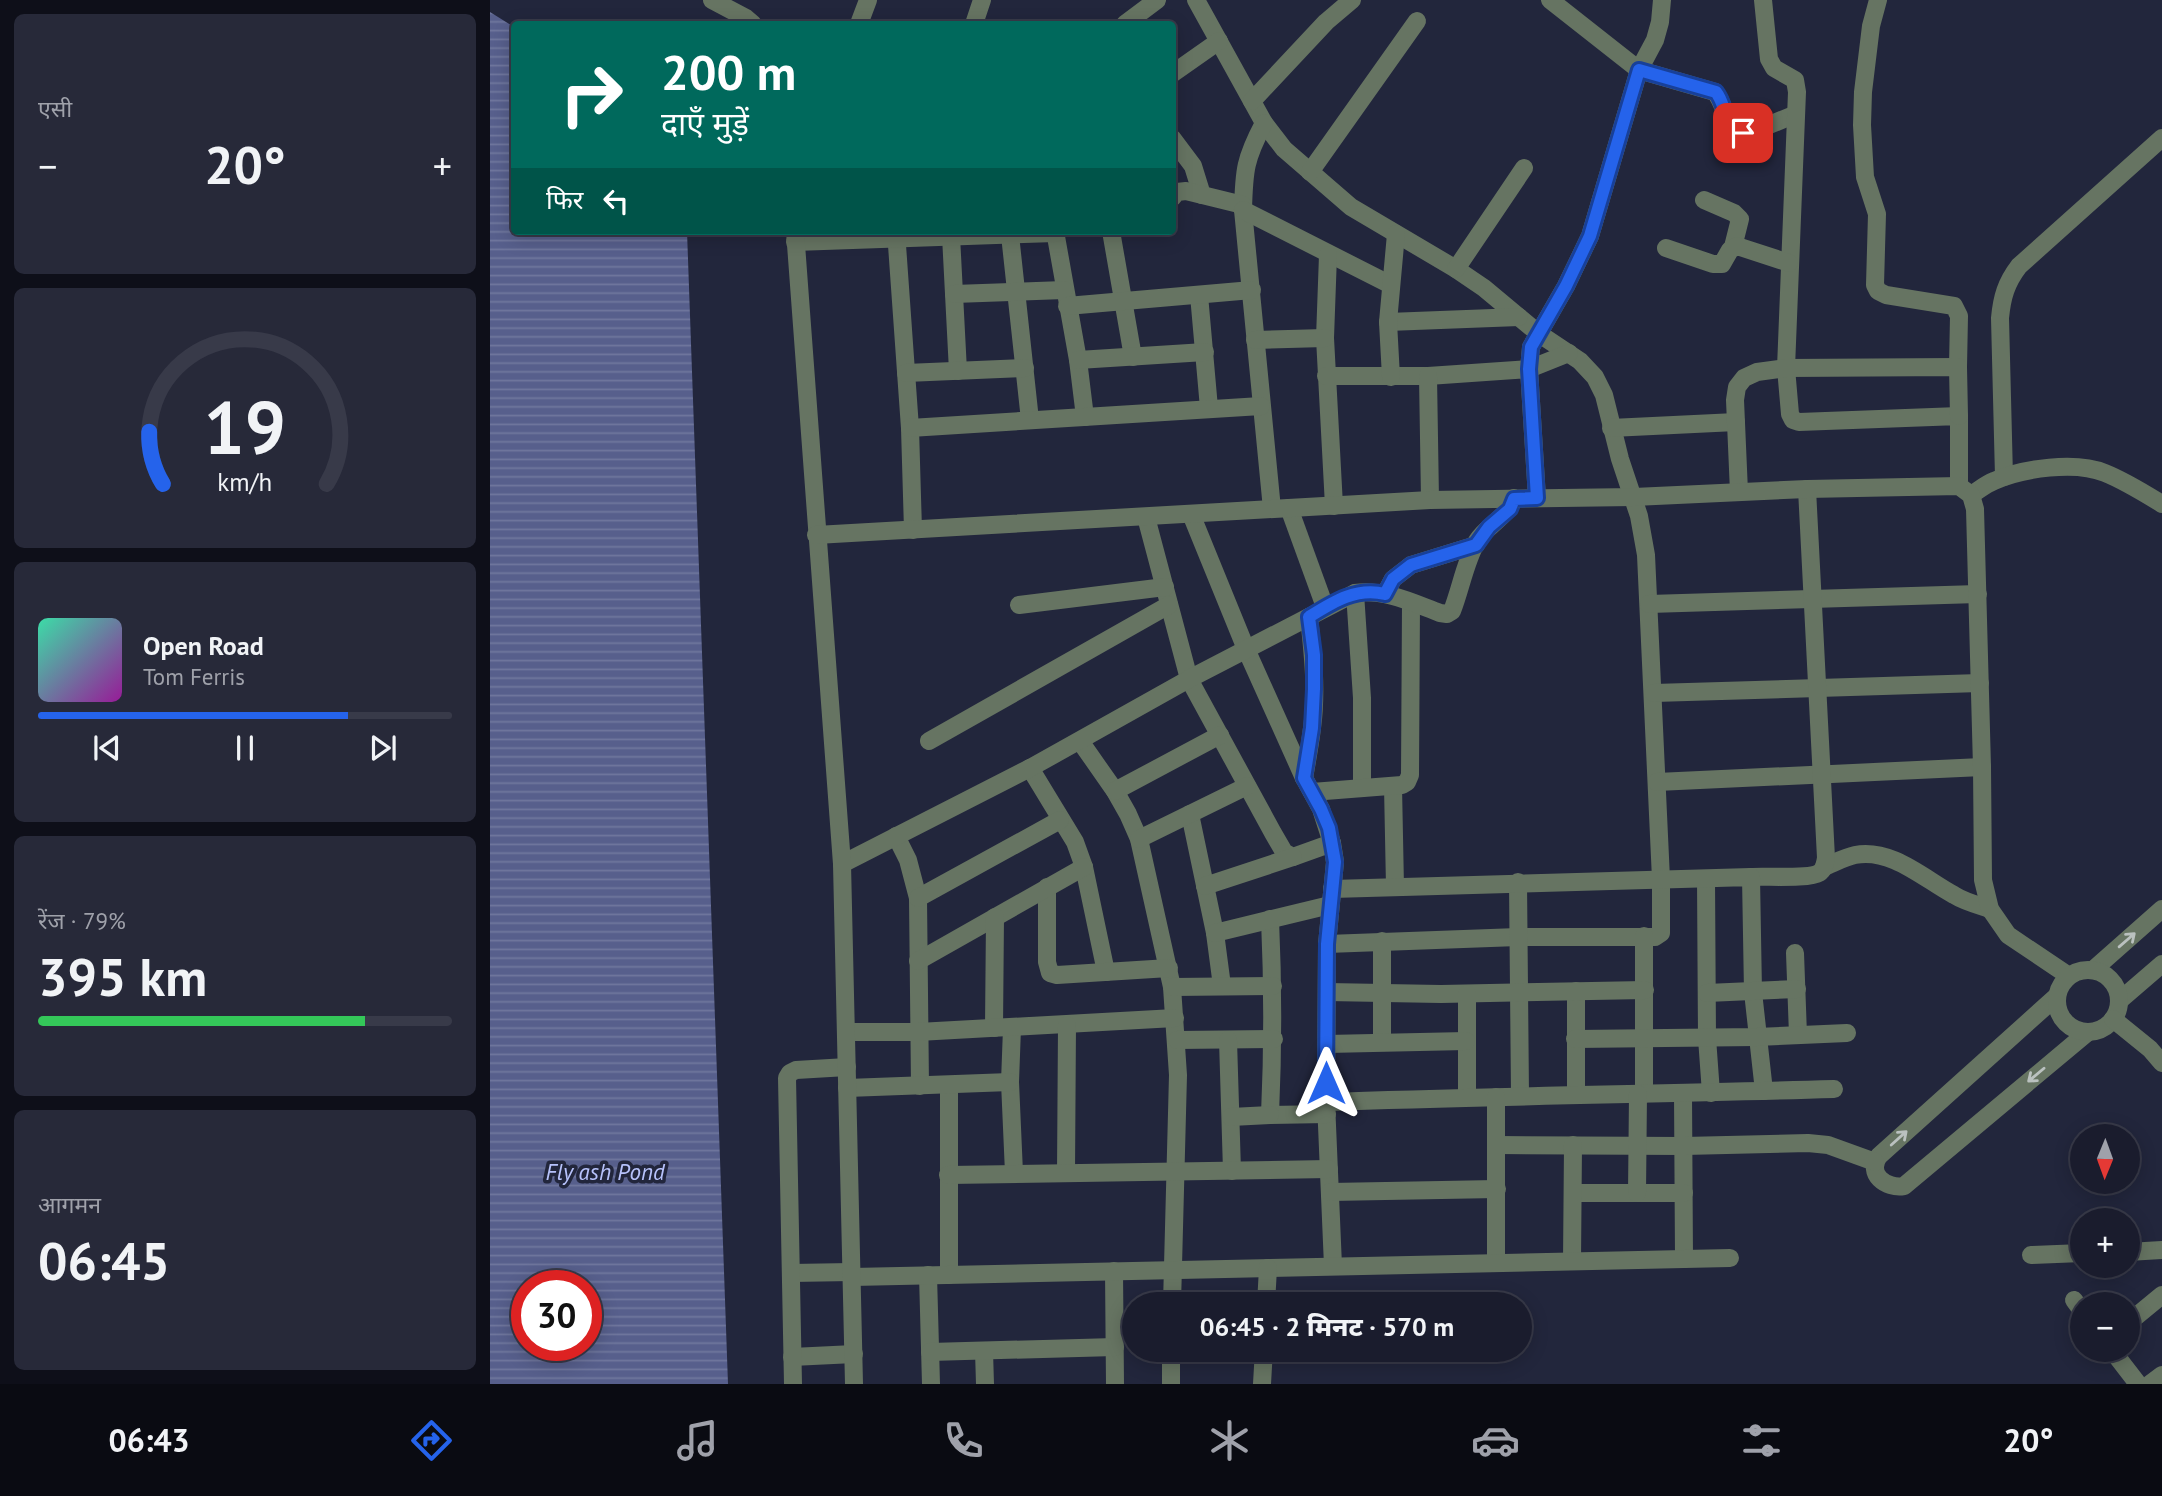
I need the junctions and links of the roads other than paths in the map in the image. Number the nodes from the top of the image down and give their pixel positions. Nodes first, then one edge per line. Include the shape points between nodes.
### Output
1 (712, 0) edge
2 (868, 0) edge
3 (982, 0) edge
4 (1157, 0) edge
5 (1196, 0) edge
6 (1352, 0) edge
7 (1662, 0) edge
8 (1763, 0) edge
9 (1878, 0) edge
10 (1555, 1) edge
11 (750, 21) edge
12 (860, 21) edge
13 (975, 21) edge
14 (1129, 21) edge
15 (1417, 21) dead end
16 (1219, 41) junction
17 (1639, 70) junction
18 (1176, 71) edge
19 (1252, 101) junction
20 (1796, 114) junction
21 (1264, 123) junction
22 (2162, 138) edge
23 (1176, 143) edge
24 (1524, 168) dead end
25 (1310, 172) junction
26 (1176, 193) edge
27 (1202, 195) junction
28 (1704, 200) dead end
29 (1243, 208) junction
30 (1396, 234) junction
31 (862, 235) edge
32 (896, 235) edge
33 (924, 235) edge
34 (1010, 235) joint
35 (1056, 235) edge
36 (1112, 235) edge
37 (951, 236) junction
38 (795, 237) edge
39 (1733, 247) junction
40 (1667, 248) dead end
41 (1328, 255) junction
42 (1789, 262) junction
43 (1457, 269) junction
44 (1391, 285) junction
45 (1252, 290) junction
46 (1017, 292) junction
47 (954, 294) junction
48 (1199, 295) junction
49 (1066, 298) junction
50 (1123, 301) junction
51 (1519, 317) junction
52 (1388, 322) junction
53 (1538, 333) junction
54 (1325, 338) junction
55 (1255, 340) junction
56 (1205, 352) junction
57 (1569, 353) junction
58 (1133, 357) junction
59 (1078, 360) junction
60 (1958, 367) junction
61 (1025, 368) junction
62 (1786, 368) junction
63 (1529, 369) junction
64 (958, 371) junction
65 (906, 373) junction
66 (1326, 376) junction
67 (1428, 376) junction
68 (1391, 377) junction
69 (1261, 406) junction
70 (1209, 408) junction
71 (1959, 416) junction
72 (1085, 417) junction
73 (1030, 420) junction
74 (1736, 422) junction
75 (910, 428) junction
76 (1611, 428) junction
77 (2004, 477) junction
78 (1807, 489) junction
79 (1965, 490) junction
80 (1739, 492) junction
81 (1633, 497) junction
82 (1537, 498) junction
83 (1514, 499) junction
84 (1430, 500) junction
85 (2162, 504) edge
86 (1334, 506) junction
87 (1280, 509) junction
88 (1191, 514) junction
89 (1146, 516) junction
90 (914, 530) junction
91 (816, 535) junction
92 (1476, 545) junction
93 (1355, 593) junction
94 (1385, 594) junction
95 (1978, 594) junction
96 (1167, 596) junction
97 (1814, 600) junction
98 (1410, 603) junction
99 (1649, 604) junction
100 (1019, 605) dead end
101 (1325, 607) junction
102 (1309, 617) junction
103 (1246, 649) junction
104 (1189, 679) junction
105 (1980, 683) junction
106 (1817, 688) junction
107 (1654, 693) junction
108 (1220, 735) junction
109 (929, 741) dead end
110 (1080, 741) junction
111 (1982, 767) junction
112 (1030, 768) junction
113 (1821, 774) junction
114 (1657, 782) junction
115 (1308, 785) junction
116 (1247, 786) junction
117 (1393, 786) junction
118 (1362, 788) junction
119 (1115, 791) junction
120 (1190, 814) junction
121 (1060, 820) junction
122 (896, 836) junction
123 (1139, 839) junction
124 (1332, 844) junction
125 (1293, 857) junction
126 (842, 864) junction
127 (1084, 867) junction
128 (1824, 867) junction
129 (1751, 877) junction
130 (1661, 879) junction
131 (1706, 879) junction
132 (1518, 882) junction
133 (1205, 886) junction
134 (1047, 887) junction
135 (1395, 887) junction
136 (1331, 897) junction
137 (918, 898) junction
138 (1990, 909) junction
139 (2162, 909) edge
140 (995, 917) junction
141 (1270, 919) junction
142 (1215, 933) junction
143 (1644, 936) junction
144 (1518, 937) junction
145 (1382, 941) junction
146 (1327, 944) junction
147 (1796, 953) dead end
148 (918, 961) junction
149 (2162, 964) edge
150 (1168, 968) junction
151 (2093, 970) junction
152 (1106, 972) junction
153 (2069, 976) junction
154 (1222, 986) junction
155 (1273, 986) junction
156 (1172, 988) junction
157 (1797, 989) junction
158 (1644, 990) junction
159 (1576, 991) junction
160 (1327, 992) junction
161 (1519, 992) junction
162 (1753, 992) junction
163 (1382, 993) junction
164 (1707, 993) junction
165 (1467, 994) junction
166 (2057, 996) junction
167 (2119, 1001) junction
168 (1175, 1018) junction
169 (2113, 1019) junction
170 (1067, 1025) junction
171 (1003, 1028) junction
172 (2088, 1031) junction
173 (846, 1032) junction
174 (918, 1032) junction
175 (1847, 1033) dead end
176 (1798, 1035) junction
177 (1757, 1037) junction
178 (1707, 1038) junction
179 (1274, 1039) junction
180 (1575, 1039) junction
181 (1645, 1039) junction
182 (1177, 1040) junction
183 (1228, 1040) junction
184 (1466, 1041) junction
185 (1382, 1042) junction
186 (1327, 1044) junction
187 (2162, 1063) edge
188 (847, 1067) junction
189 (1010, 1082) junction
190 (949, 1085) junction
191 (920, 1086) junction
192 (848, 1088) junction
193 (1834, 1089) dead end
194 (1763, 1091) junction
195 (1711, 1093) junction
196 (1641, 1094) junction
197 (1683, 1094) junction
198 (1520, 1095) junction
199 (1576, 1095) junction
200 (1467, 1097) junction
201 (1496, 1097) junction
202 (1326, 1108) junction
203 (1270, 1115) junction
204 (1231, 1117) junction
205 (1498, 1145) junction
206 (1573, 1145) junction
207 (1638, 1146) junction
208 (1684, 1146) junction
209 (1875, 1162) junction
210 (1329, 1169) junction
211 (1174, 1171) junction
212 (1232, 1171) junction
213 (1066, 1172) junction
214 (1014, 1173) junction
215 (948, 1175) junction
216 (1497, 1189) junction
217 (1330, 1192) junction
218 (1685, 1192) junction
219 (1637, 1193) junction
220 (1573, 1194) junction
221 (2162, 1250) edge
222 (2140, 1251) edge
223 (2070, 1253) edge
224 (2031, 1255) dead end
225 (1730, 1258) dead end
226 (1684, 1259) junction
227 (1572, 1261) junction
228 (1496, 1263) junction
229 (1333, 1266) junction
230 (1268, 1268) junction
231 (1172, 1270) junction
232 (1114, 1271) junction
233 (791, 1273) junction
234 (852, 1274) junction
235 (928, 1275) junction
236 (949, 1275) junction
237 (1172, 1292) edge
238 (1267, 1292) edge
239 (2162, 1295) edge
240 (2140, 1313) edge
241 (1115, 1347) junction
242 (984, 1351) junction
243 (930, 1352) junction
244 (854, 1354) junction
245 (792, 1357) junction
246 (1171, 1362) edge
247 (1263, 1362) edge
248 (2121, 1362) edge
249 (2162, 1374) edge
250 (793, 1384) edge
251 (855, 1384) edge
252 (931, 1384) edge
253 (985, 1384) edge
254 (1115, 1384) edge
255 (1171, 1384) edge
256 (1262, 1384) edge
257 (2138, 1384) edge
258 (2150, 1384) edge

1 - 11 street
2 - 12 street
3 - 13 street
4 - 14 street
5 - 16 street
6 - 19 street
7 - 17 street via 1655,40
8 - 20 street via 1769,59 1774,68 1795,80
9 - 60 street via 1862,125 1865,177 1877,214 1875,285 1886,295 1954,306 1959,316
10 - 17 street
15 - 25 street
16 - 18 street
16 - 19 street
17 - 20 street via 1716,92 1731,126 1743,133
17 - 53 street via 1590,236
19 - 21 street
20 - 42 street
21 - 25 street
21 - 29 street via 1249,151
22 - 77 street via 2019,265 2007,281 2000,318
23 - 27 street via 1193,166
24 - 43 street
25 - 30 street via 1351,207
26 - 27 street
27 - 29 street
28 - 39 street via 1740,219
29 - 41 street
29 - 45 street
30 - 43 street
30 - 44 street
31 - 38 street
32 - 65 street
33 - 37 street
34 - 37 street
34 - 46 street
35 - 49 street
36 - 50 street
37 - 47 street
38 - 91 street
39 - 40 street via 1719,265
39 - 42 street
41 - 44 street
41 - 54 street
42 - 62 street
43 - 51 street
44 - 52 street
45 - 48 street
45 - 55 street
46 - 47 street
46 - 49 street
46 - 61 street
47 - 64 street
48 - 50 street
48 - 56 street
49 - 50 street
49 - 59 street
50 - 58 street
51 - 52 street
51 - 53 street
52 - 68 street
53 - 57 street
53 - 63 street
54 - 55 street
54 - 66 street
55 - 69 street
56 - 58 street
56 - 70 street
57 - 63 street
57 - 76 street via 1595,377
58 - 59 street
59 - 72 street
60 - 62 street
60 - 71 street
61 - 64 street
61 - 73 street
62 - 71 street via 1790,414 1799,422
62 - 74 street via 1744,378 1737,387
63 - 67 street
63 - 82 street
64 - 65 street
65 - 75 street
66 - 68 street
66 - 86 street
67 - 68 street
67 - 84 street
69 - 70 street
69 - 87 street
70 - 72 street
71 - 79 street
72 - 73 street
73 - 75 street
74 - 76 street
74 - 80 street
75 - 90 street
76 - 81 street
77 - 79 street
77 - 85 street via 2054,467 2082,467 2103,472
78 - 79 street
78 - 80 street
78 - 97 street
79 - 95 street via 1975,509
80 - 81 street
81 - 82 street
81 - 99 street via 1646,555
82 - 83 street
83 - 84 street
83 - 92 street
84 - 86 street
86 - 87 street
87 - 88 street
87 - 101 street
88 - 89 street
88 - 103 street
89 - 90 street
89 - 96 street
90 - 91 street
91 - 126 street
92 - 94 street via 1411,565 1393,579
92 - 98 street via 1452,611 1440,613
93 - 94 street via 1371,590
93 - 101 street
93 - 118 street
94 - 98 street
95 - 97 street
95 - 105 street
96 - 100 street
96 - 104 street
96 - 109 street
97 - 99 street
97 - 106 street
98 - 117 street via 1410,775 1407,782
99 - 107 street
101 - 102 street
102 - 103 street
102 - 115 street via 1314,689
103 - 104 street
103 - 115 street
104 - 108 street
104 - 110 street
105 - 106 street
105 - 111 street
106 - 107 street
106 - 113 street
107 - 114 street
108 - 116 street
108 - 119 street
110 - 112 street
110 - 119 street
111 - 113 street
111 - 138 street via 1983,880
112 - 121 street
112 - 122 street
113 - 114 street
113 - 128 street
114 - 130 street
115 - 118 street
115 - 124 street
116 - 120 street
116 - 125 street via 1284,852
117 - 118 street
117 - 135 street
119 - 123 street
120 - 123 street
120 - 133 street
121 - 127 street
121 - 137 street
122 - 126 street
122 - 137 street
123 - 150 street
124 - 125 street
124 - 136 street
125 - 133 street
126 - 173 street
127 - 134 street
127 - 152 street
128 - 129 street via 1809,876
128 - 138 street via 1853,855 1881,856 1902,863 1955,896
129 - 131 street
129 - 162 street
130 - 131 street
130 - 132 street
130 - 143 street via 1663,927 1655,937
131 - 164 street
132 - 135 street
132 - 144 street
133 - 142 street
134 - 140 street
134 - 152 street via 1050,973
135 - 136 street
136 - 141 street
136 - 146 street
137 - 148 street
138 - 153 street via 2008,935
151 -> 139 street
140 - 148 street
140 - 171 street
141 - 142 street
141 - 155 street
142 - 154 street
143 - 144 street
143 - 158 street
144 - 145 street
144 - 161 street
145 - 146 street
145 - 163 street
146 - 160 street
147 - 157 street
148 - 174 street
149 - 167 street
150 - 152 street
150 - 156 street
151 - 153 street
151 - 167 street via 2108,976
153 - 166 street
154 - 155 street
154 - 156 street
155 - 179 street
156 - 168 street
157 - 162 street
157 - 176 street
158 - 159 street
158 - 181 street
159 - 161 street
159 - 180 street
160 - 163 street
160 - 186 street
161 - 165 street
161 - 198 street
162 - 164 street
162 - 177 street
163 - 165 street
163 - 185 street
164 - 178 street
165 - 184 street
166 - 172 street via 2063,1018 2078,1030
209 -> 166 street
167 - 169 street
168 - 170 street
168 - 182 street
169 - 172 street
169 - 187 street
170 - 171 street
170 - 213 street
171 - 174 street
171 - 189 street
172 -> 209 street via 1904,1186 1887,1185 1876,1174
173 - 174 street
173 - 188 street
174 - 191 street
175 - 176 street
176 - 177 street
177 - 178 street
177 - 194 street
178 - 181 street
178 - 195 street
179 - 183 street
179 - 203 street
180 - 181 street
180 - 199 street
181 - 196 street
182 - 183 street
182 - 211 street
183 - 204 street
184 - 185 street
184 - 200 street
185 - 186 street
186 - 202 street
188 - 192 street
188 - 233 street via 796,1070 787,1078
189 - 190 street
189 - 214 street
190 - 191 street
190 - 215 street
191 - 192 street
192 - 234 street
193 - 194 street
194 - 195 street
195 - 197 street
196 - 197 street
196 - 199 street
196 - 207 street
197 - 208 street
198 - 199 street
198 - 201 street
200 - 201 street
200 - 202 street
201 - 205 street
202 - 203 street
202 - 210 street
203 - 204 street
204 - 212 street
205 - 206 street
205 - 216 street
206 - 207 street
206 - 220 street
207 - 208 street
207 - 219 street
208 - 209 street via 1808,1143 1828,1145
208 - 218 street
210 - 212 street
210 - 217 street
211 - 212 street
211 - 213 street
211 - 231 street
213 - 214 street
214 - 215 street
215 - 236 street
216 - 217 street
216 - 228 street
217 - 229 street
218 - 219 street
218 - 226 street
219 - 220 street
220 - 227 street
221 - 222 street
223 - 224 street
225 - 226 street
226 - 227 street
227 - 228 street
228 - 229 street
229 - 230 street
230 - 231 street
230 - 238 street
231 - 232 street
231 - 237 street
232 - 236 street
232 - 241 street
233 - 234 street
233 - 245 street
234 - 235 street
234 - 244 street
235 - 236 street
235 - 243 street
239 - 240 street
241 - 242 street
241 - 254 street
242 - 243 street
242 - 253 street
243 - 252 street
244 - 245 street
244 - 251 street
245 - 250 street
246 - 255 street
247 - 256 street
248 - 257 street
249 - 258 street

